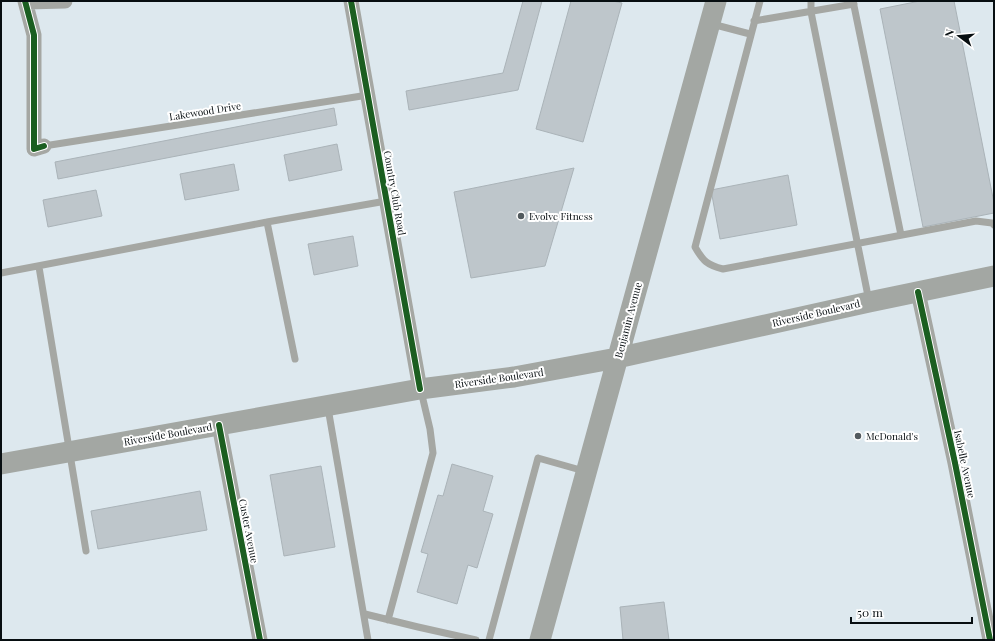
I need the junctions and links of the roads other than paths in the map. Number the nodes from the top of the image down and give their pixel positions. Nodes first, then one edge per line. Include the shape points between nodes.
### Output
1 (26, 1) edge
2 (65, 1) edge
3 (351, 1) edge
4 (716, 1) edge
5 (760, 1) edge
6 (811, 1) edge
7 (854, 3) edge
8 (811, 12) junction
9 (754, 21) junction
10 (710, 23) junction
11 (750, 34) junction
12 (368, 94) junction
13 (44, 146) joint
14 (386, 200) junction
15 (267, 222) junction
16 (994, 225) edge
17 (901, 235) junction
18 (858, 243) junction
19 (39, 267) junction
20 (1, 273) edge
21 (994, 276) edge
22 (918, 292) junction
23 (869, 302) junction
24 (617, 358) junction
25 (295, 359) dead end
26 (420, 389) junction
27 (328, 406) junction
28 (219, 425) junction
29 (70, 451) junction
30 (1, 464) edge
31 (587, 472) junction
32 (86, 551) dead end
33 (365, 614) junction
34 (388, 620) junction
35 (260, 640) edge
36 (368, 640) edge
37 (476, 640) edge
38 (489, 640) edge
39 (540, 640) edge
40 (990, 640) edge

1 - 2 street
1 - 13 street via 34,35 34,150
3 - 12 street, Country Club Road
4 - 10 main road, Benjamin Avenue
5 - 9 lane
6 - 8 lane
7 - 8 lane
7 - 17 lane
8 - 9 lane
8 - 18 lane
9 - 11 lane
10 - 11 lane
10 - 24 main road, Benjamin Avenue
11 - 18 lane via 695,247 701,258 710,266 723,269
12 - 13 lane, Lakewood Drive
12 - 14 street, Country Club Road
14 - 15 lane
14 - 26 street, Country Club Road
15 - 19 lane
15 - 25 lane
16 - 17 lane via 976,220
17 - 18 lane
18 - 23 lane
19 - 20 lane
19 - 29 lane
21 - 22 main road, Riverside Boulevard
22 - 23 main road, Riverside Boulevard
22 - 40 street, Isabelle Avenue
23 - 24 main road, Riverside Boulevard
24 - 26 main road, Riverside Boulevard via 514,377
24 - 31 main road, Benjamin Avenue
26 - 27 main road, Riverside Boulevard
26 - 34 lane via 433,453
27 - 28 main road, Riverside Boulevard
27 - 33 lane
28 - 29 main road, Riverside Boulevard
28 - 35 street, Custer Avenue
29 - 30 main road, Riverside Boulevard
29 - 32 lane
31 - 38 lane via 538,458
31 - 39 main road, Benjamin Avenue
33 - 34 lane
33 - 36 lane
34 - 37 lane

